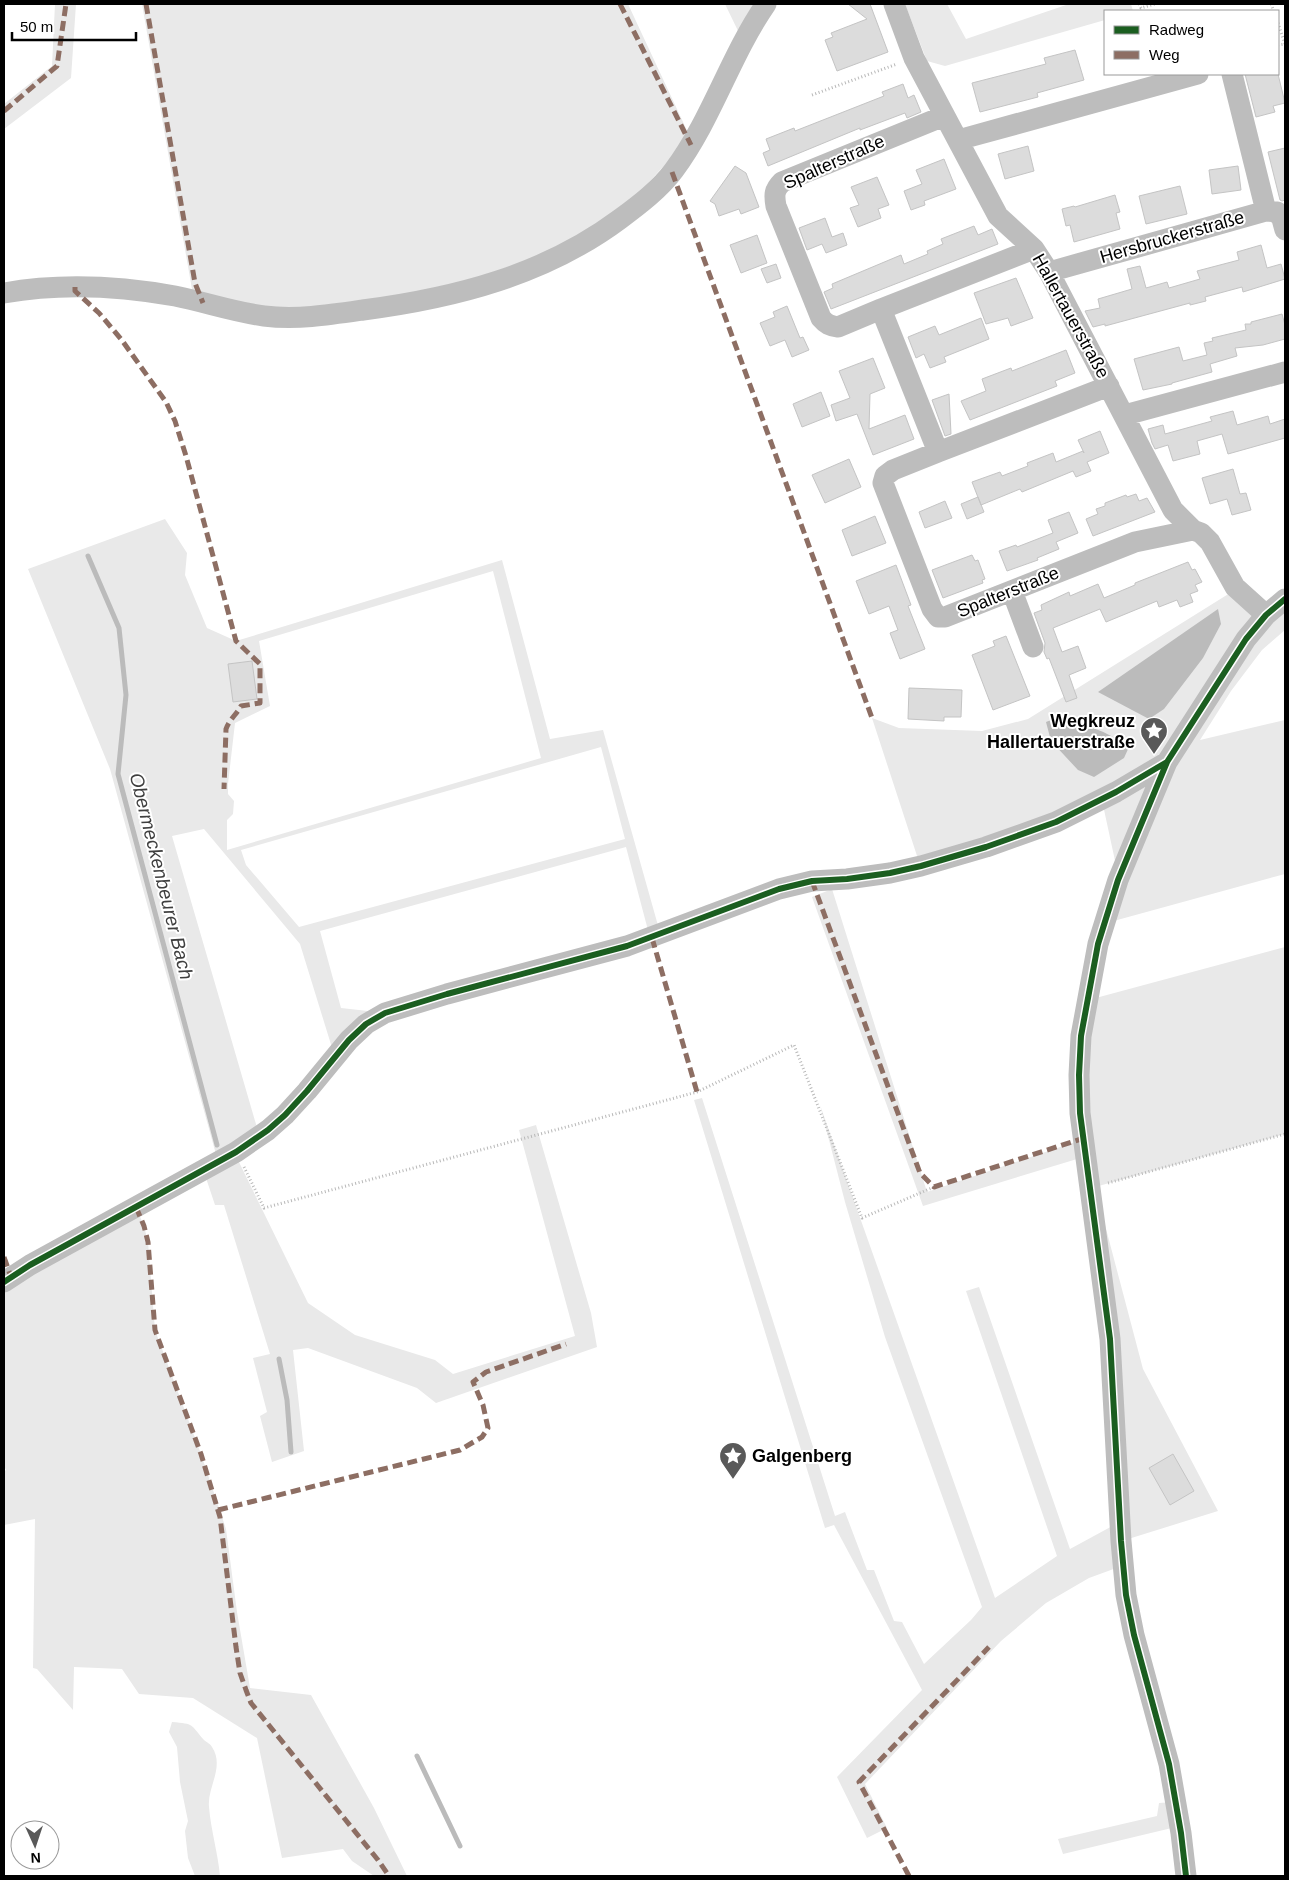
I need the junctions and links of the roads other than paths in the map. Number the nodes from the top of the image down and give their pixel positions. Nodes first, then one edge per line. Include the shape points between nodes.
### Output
1 (766, 4) edge
2 (894, 4) edge
3 (1194, 75) edge
4 (1232, 75) edge
5 (944, 116) junction
6 (958, 140) junction
7 (1266, 211) junction
8 (1285, 230) edge
9 (1034, 249) junction
10 (1049, 272) junction
11 (4, 293) edge
12 (881, 310) junction
13 (1285, 372) edge
14 (1109, 386) junction
15 (1125, 415) junction
16 (938, 452) junction
17 (1193, 530) junction
18 (1012, 591) junction
19 (1285, 599) edge
20 (1266, 615) junction
21 (1033, 647) dead end
22 (1167, 762) junction
23 (4, 1282) edge
24 (1186, 1876) edge

1 - 11 street via 691,145 672,172 651,194 606,229 530,270 479,288 435,298 307,318 257,315 175,296 115,288 75,287
2 - 5 street, Hallertauerstraße via 914,58
3 - 6 street
4 - 7 street
5 - 6 street, Hallertauerstraße
5 - 12 street, Spalterstraße via 782,182 775,188 776,206 825,323 838,326
6 - 9 street, Hallertauerstraße via 998,216
7 - 8 street, Hersbruckerstraße via 1277,212
7 - 10 street, Hersbruckerstraße
9 - 10 street, Hallertauerstraße
9 - 12 street, Spalterstraße
10 - 14 street, Hallertauerstraße
12 - 16 street
13 - 15 street
14 - 15 street, Hallertauerstraße
14 - 16 street, Spalterstraße
15 - 17 street, Hallertauerstraße via 1173,510
16 - 18 street, Spalterstraße via 893,470 885,476 884,484 932,608 938,617 945,617
17 - 18 street, Spalterstraße via 1135,542
17 - 20 street, Hallertauerstraße via 1210,542 1235,587
18 - 21 street
19 - 20 street
20 - 22 street via 1242,646
22 - 23 street via 1056,822 986,847 890,873 812,881 780,889 627,946 385,1013 366,1024 349,1040 307,1091 268,1130 236,1152 38,1260
22 - 24 street via 1118,880 1098,944 1081,1036 1079,1075 1080,1113 1110,1339 1126,1595 1169,1764

